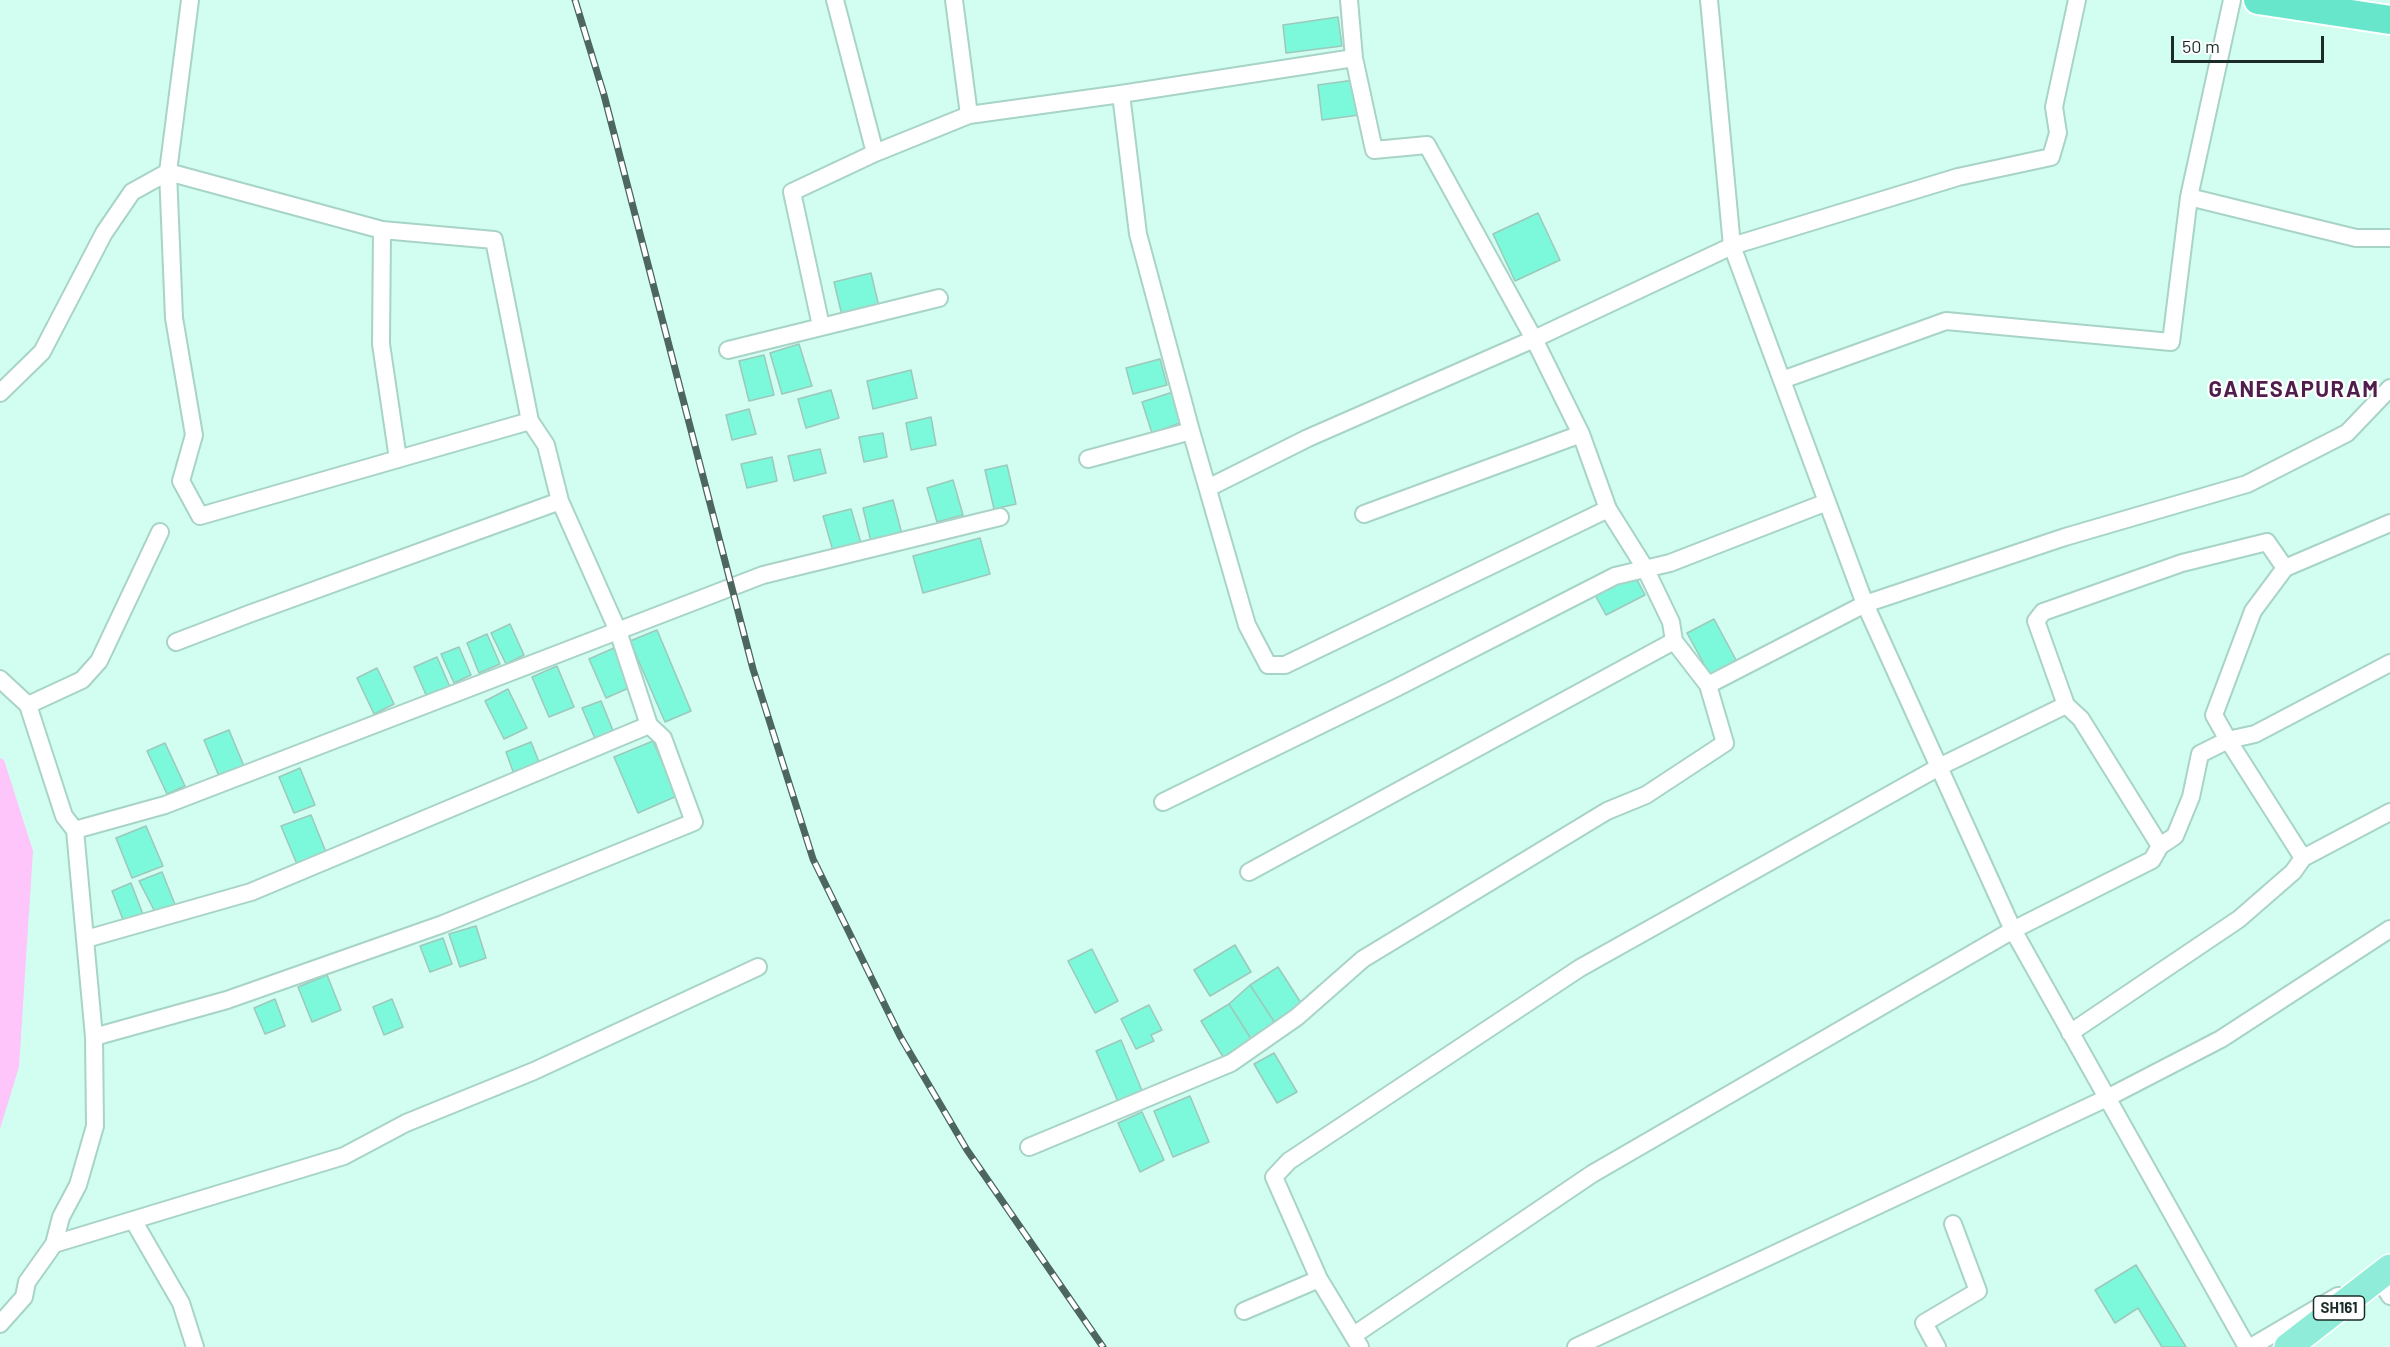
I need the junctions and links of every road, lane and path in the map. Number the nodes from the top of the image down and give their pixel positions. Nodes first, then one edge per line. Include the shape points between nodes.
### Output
1 (190, 0) edge
2 (836, 0) edge
3 (954, 0) edge
4 (1349, 0) edge
5 (1709, 0) edge
6 (2077, 0) edge
7 (2232, 0) edge
8 (2258, 0) edge
9 (2390, 20) edge
10 (1354, 58) junction
11 (1121, 94) junction
12 (969, 115) junction
13 (875, 153) junction
14 (168, 172) junction
15 (2189, 197) junction
16 (382, 230) junction
17 (2390, 238) edge
18 (1732, 246) junction
19 (939, 298) dead end
20 (820, 326) junction
21 (1534, 339) junction
22 (728, 350) dead end
23 (1782, 380) junction
24 (2390, 388) edge
25 (0, 393) edge
26 (531, 421) junction
27 (1191, 431) junction
28 (1581, 434) junction
29 (398, 459) junction
30 (1088, 459) dead end
31 (1208, 488) junction
32 (560, 501) junction
33 (1827, 502) junction
34 (1608, 509) junction
35 (1364, 514) dead end
36 (1000, 517) dead end
37 (2390, 523) edge
38 (160, 532) dead end
39 (1645, 568) junction
40 (2285, 568) junction
41 (1865, 604) junction
42 (618, 631) junction
43 (1674, 641) junction
44 (176, 642) dead end
45 (2390, 663) edge
46 (0, 679) edge
47 (1708, 685) junction
48 (28, 705) junction
49 (2066, 705) junction
50 (649, 725) junction
51 (2228, 741) junction
52 (1939, 767) junction
53 (1163, 802) dead end
54 (2390, 812) edge
55 (75, 830) junction
56 (2160, 846) junction
57 (2303, 858) junction
58 (1249, 872) dead end
59 (2390, 929) edge
60 (2013, 930) junction
61 (86, 939) junction
62 (758, 967) dead end
63 (2070, 1033) junction
64 (94, 1037) junction
65 (2107, 1098) junction
66 (1029, 1147) dead end
67 (133, 1220) junction
68 (1953, 1224) dead end
69 (54, 1244) junction
70 (1319, 1279) junction
71 (2379, 1284) edge
72 (1244, 1311) dead end
73 (0, 1324) edge
74 (1357, 1341) edge
75 (195, 1347) edge
76 (1576, 1347) edge
77 (1937, 1347) edge
78 (2249, 1347) edge
79 (2288, 1347) edge

1 - 14 street
2 - 13 street
3 - 12 street
4 - 10 street
5 - 18 street
6 - 18 street via 2054,107 2058,133 2051,157 1958,177
7 - 15 street
8 - 9 highway
10 - 11 street
10 - 21 street via 1374,150 1427,145
11 - 12 street
11 - 27 street via 1138,234
12 - 13 street
13 - 20 street via 792,192
14 - 16 street
14 - 25 street via 132,192 104,233 42,352
14 - 29 street via 174,318 194,435 181,481 200,516
15 - 17 street via 2356,238
15 - 23 street via 2171,342 1946,321
16 - 26 street via 494,240
16 - 29 street via 381,344
18 - 21 street
18 - 23 street
19 - 20 street
20 - 22 street
21 - 28 street
21 - 31 street via 1308,438
23 - 33 street
24 - 41 street via 2347,433 2247,484 2065,537
26 - 29 street
26 - 32 street via 546,445
27 - 30 street
27 - 31 street
28 - 34 street
28 - 35 street
31 - 34 street via 1247,625 1268,665 1285,665
32 - 42 street
32 - 44 street
33 - 39 street via 1670,563
33 - 41 street
34 - 39 street
36 - 42 street via 763,575
37 - 40 street
38 - 48 street via 99,661 82,680
39 - 43 street via 1671,622
39 - 53 street via 1615,576
40 - 49 street via 2266,542 2182,563 2043,612 2036,621
40 - 51 street via 2253,611 2214,716
41 - 47 street
41 - 52 street
42 - 50 street
42 - 55 street via 165,805
43 - 47 street
43 - 58 street
45 - 51 street via 2255,734
46 - 48 street
47 - 66 street via 1725,743 1646,795 1606,811 1363,959 1297,1017 1231,1063
48 - 55 street via 64,816
49 - 52 street
49 - 56 street via 2081,719
50 - 61 street via 251,892
50 - 64 street via 663,738 694,822 443,924 227,1000
51 - 56 street via 2200,754 2191,797 2175,837
51 - 57 street
52 - 60 street
52 - 70 street via 1580,968 1289,1161 1274,1177
54 - 57 street
55 - 61 street
56 - 60 street via 2152,860
57 - 63 street via 2293,872 2240,919
59 - 65 street via 2221,1039
60 - 63 street
60 - 74 street via 1592,1174
61 - 64 street
62 - 67 street via 534,1071 406,1123 344,1156
63 - 65 street
64 - 69 street via 95,1126 78,1185 61,1217
65 - 76 street
65 - 78 street
67 - 69 street
67 - 75 street via 181,1303
68 - 77 street via 1978,1291 1924,1323
69 - 73 street via 27,1282 24,1297
70 - 72 street
70 - 74 street
71 - 78 street via 2335,1296
71 - 79 main road, SH161

